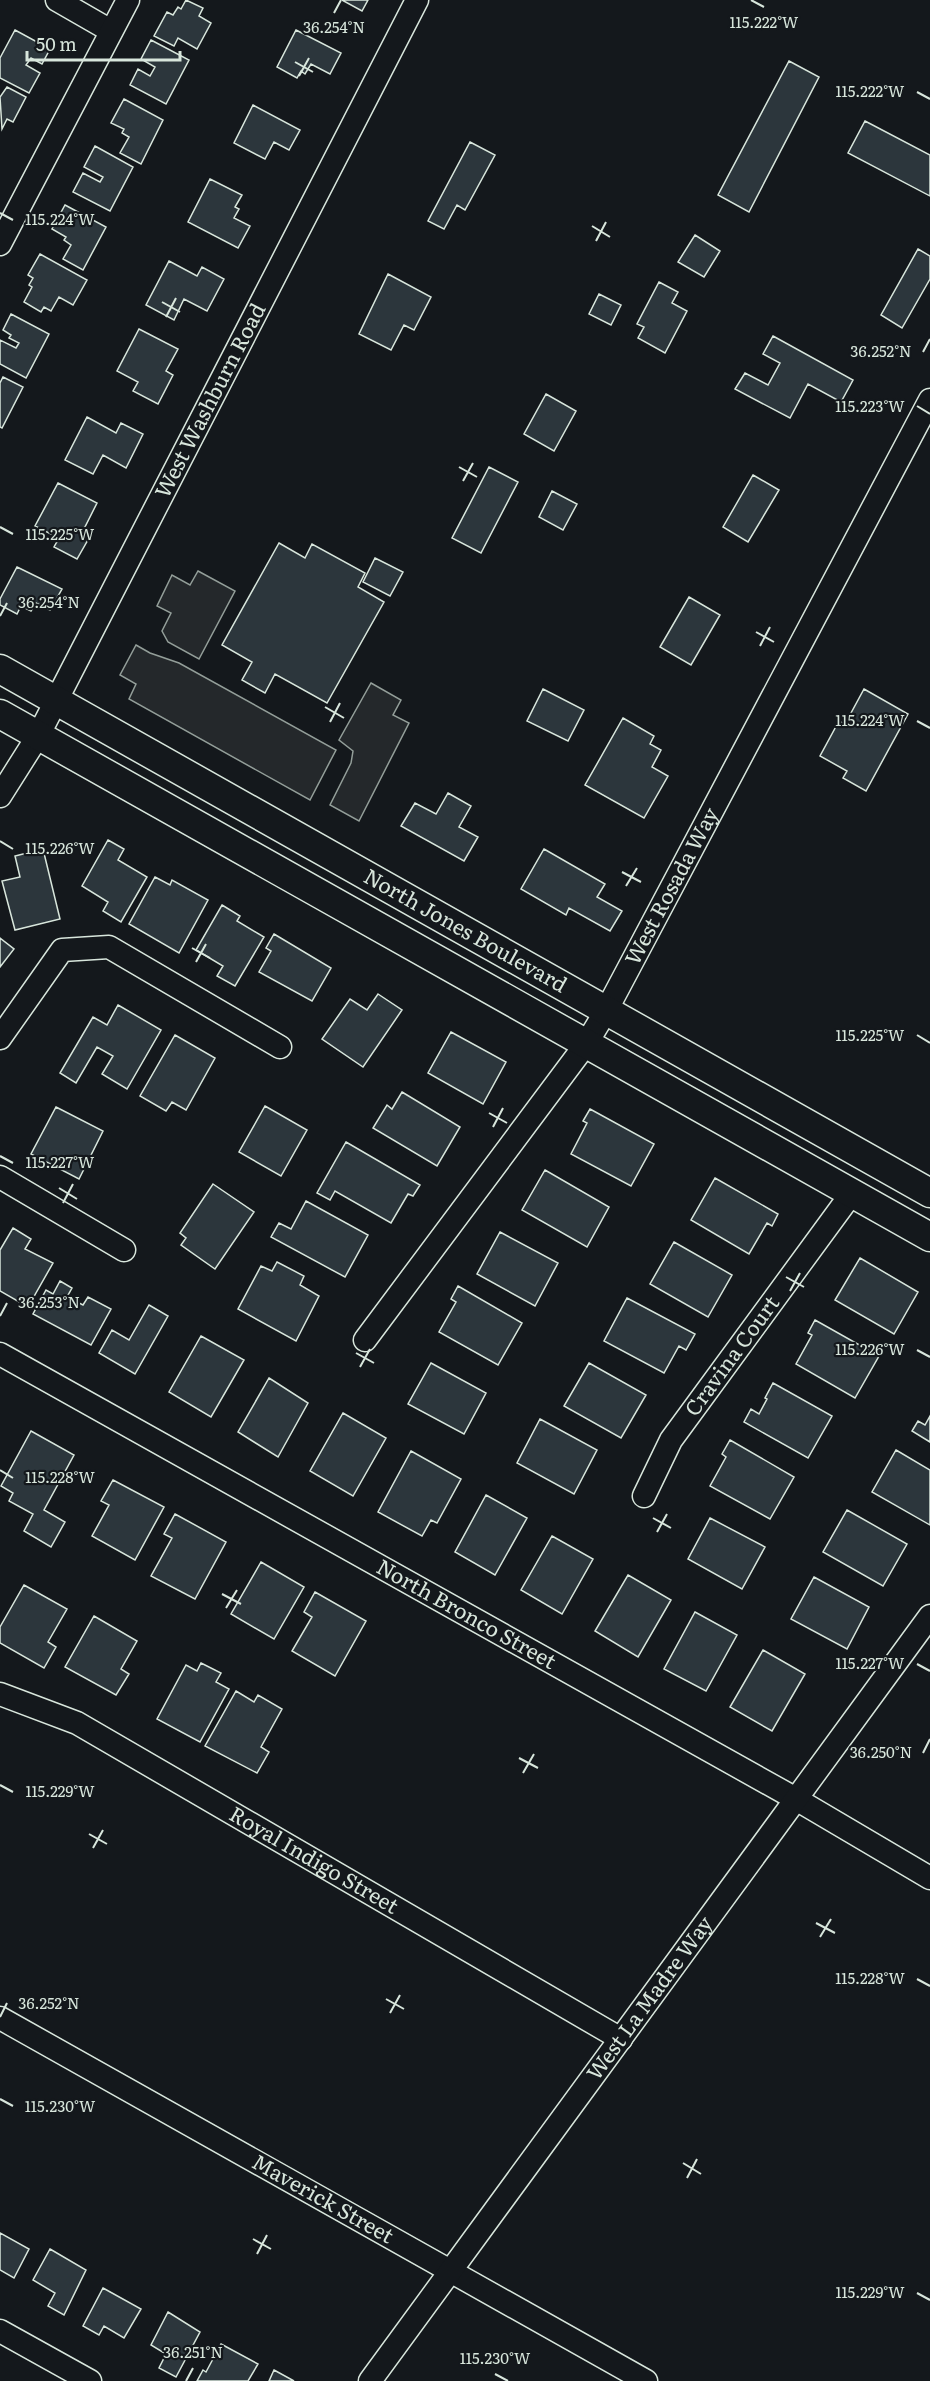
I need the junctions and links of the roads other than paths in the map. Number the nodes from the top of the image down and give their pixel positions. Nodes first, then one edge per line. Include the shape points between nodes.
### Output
1 (57, 0) edge
2 (128, 0) edge
3 (417, 0) edge
4 (111, 31) junction
5 (0, 244) edge
6 (930, 400) edge
7 (0, 669) edge
8 (56, 701) junction
9 (0, 714) edge
10 (38, 736) junction
11 (0, 796) edge
12 (606, 1011) junction
13 (0, 1038) edge
14 (586, 1044) junction
15 (280, 1047) dead end
16 (0, 1178) edge
17 (852, 1193) junction
18 (930, 1193) edge
19 (930, 1237) edge
20 (124, 1250) dead end
21 (365, 1340) dead end
22 (0, 1354) edge
23 (644, 1496) dead end
24 (930, 1616) edge
25 (0, 1694) edge
26 (796, 1799) junction
27 (930, 1878) edge
28 (0, 2018) edge
29 (621, 2038) junction
30 (450, 2272) junction
31 (0, 2331) edge
32 (79, 2378) edge
33 (370, 2381) edge
34 (646, 2381) edge

1 - 4 street
2 - 4 street
3 - 8 street, West Washburn Road
4 - 5 street
6 - 12 street, West Rosada Way
7 - 8 main road, North Jones Boulevard
8 - 10 street, West Washburn Road
8 - 12 main road, North Jones Boulevard
9 - 10 main road, North Jones Boulevard
10 - 11 street, West Washburn Road
10 - 14 main road, North Jones Boulevard
12 - 14 street, West Rosada Way
12 - 18 main road, North Jones Boulevard
13 - 15 street via 62,950 109,947
14 - 17 main road, North Jones Boulevard
14 - 21 street, West Rosada Way
16 - 20 street
17 - 19 main road, North Jones Boulevard
17 - 23 street, Cravina Court via 671,1440
22 - 26 street, North Bronco Street
24 - 26 street, West La Madre Way
25 - 29 street, Royal Indigo Street via 77,1723
26 - 27 street, North Bronco Street
26 - 29 street, West La Madre Way
28 - 30 street, Maverick Street
29 - 30 street, West La Madre Way
30 - 33 street, West La Madre Way
30 - 34 street, Maverick Street
31 - 32 street

